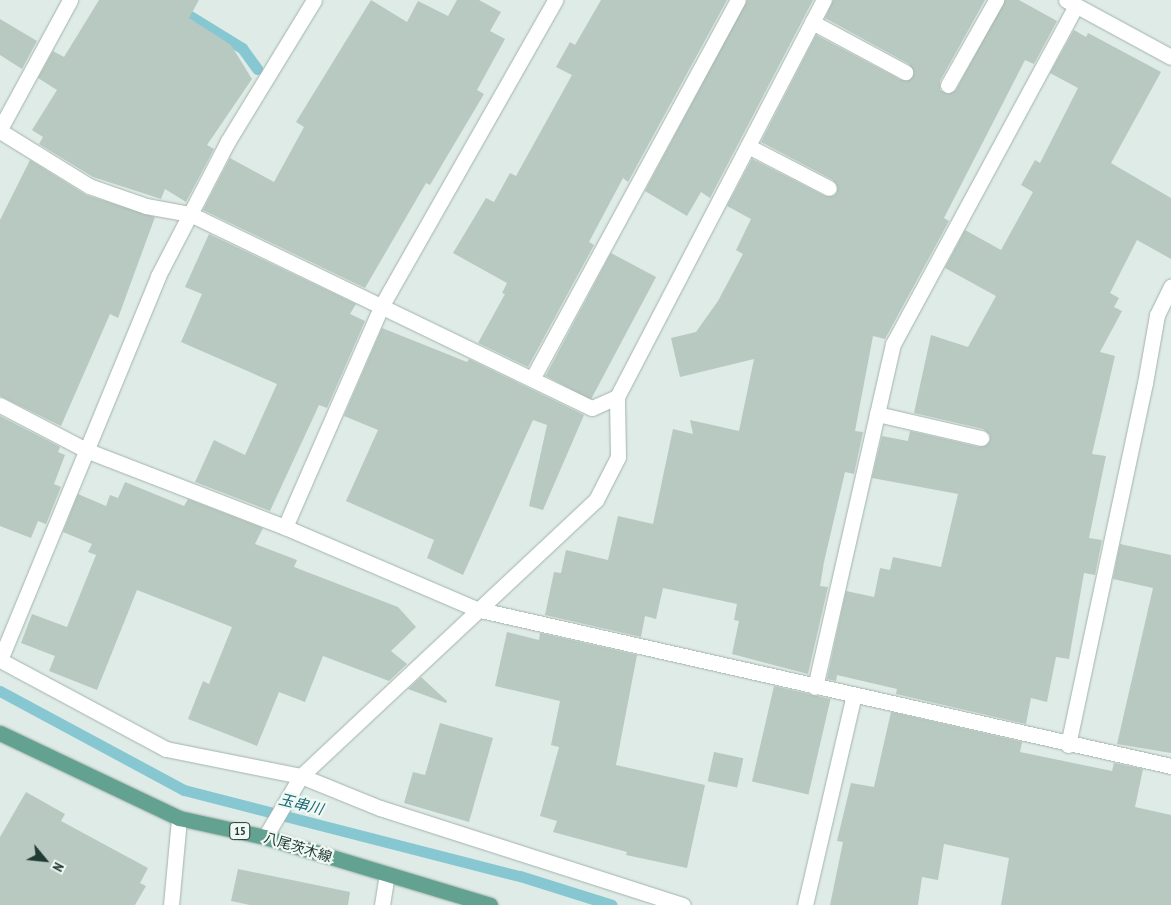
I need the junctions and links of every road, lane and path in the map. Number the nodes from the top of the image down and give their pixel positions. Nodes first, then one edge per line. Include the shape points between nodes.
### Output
1 (70, 0) edge
2 (314, 0) edge
3 (555, 0) edge
4 (738, 0) edge
5 (824, 0) edge
6 (996, 0) edge
7 (1071, 3) edge
8 (812, 22) junction
9 (1171, 57) edge
10 (905, 72) dead end
11 (948, 85) dead end
12 (0, 130) edge
13 (748, 146) junction
14 (829, 188) dead end
15 (190, 214) junction
16 (1171, 286) edge
17 (382, 305) junction
18 (532, 379) junction
19 (617, 398) junction
20 (0, 404) edge
21 (877, 414) junction
22 (981, 438) dead end
23 (88, 450) junction
24 (285, 527) junction
25 (476, 609) junction
26 (0, 660) edge
27 (815, 686) junction
28 (854, 696) junction
29 (0, 733) edge
30 (1068, 744) junction
31 (1171, 766) edge
32 (301, 776) junction
33 (179, 818) junction
34 (266, 837) junction
35 (387, 874) junction
36 (171, 905) edge
37 (382, 905) edge
38 (490, 905) edge
39 (684, 905) edge
40 (805, 905) edge

1 - 12 street
2 - 15 street via 228,141
3 - 17 street
4 - 18 street
5 - 8 street
6 - 11 street
7 - 9 street
7 - 21 street via 893,344
8 - 10 street
8 - 13 street
12 - 15 street via 89,186 146,206
13 - 14 street
13 - 19 street
15 - 17 street
15 - 23 street via 158,276
16 - 30 street via 1157,315
17 - 18 street
17 - 24 street
18 - 19 street via 592,408
19 - 25 street via 618,457 596,500
20 - 23 street
21 - 22 street
21 - 27 street
23 - 24 street
23 - 26 street
24 - 25 street
25 - 27 street
25 - 32 street
26 - 32 street via 166,749
27 - 28 street
28 - 30 street
28 - 40 street
29 - 33 main road, 八尾茨木線 / 15
30 - 31 street
32 - 34 street
32 - 39 street via 380,808
33 - 34 main road, 八尾茨木線 / 15
33 - 36 street
34 - 35 main road, 八尾茨木線 / 15
35 - 37 street
35 - 38 main road, 八尾茨木線 / 15

